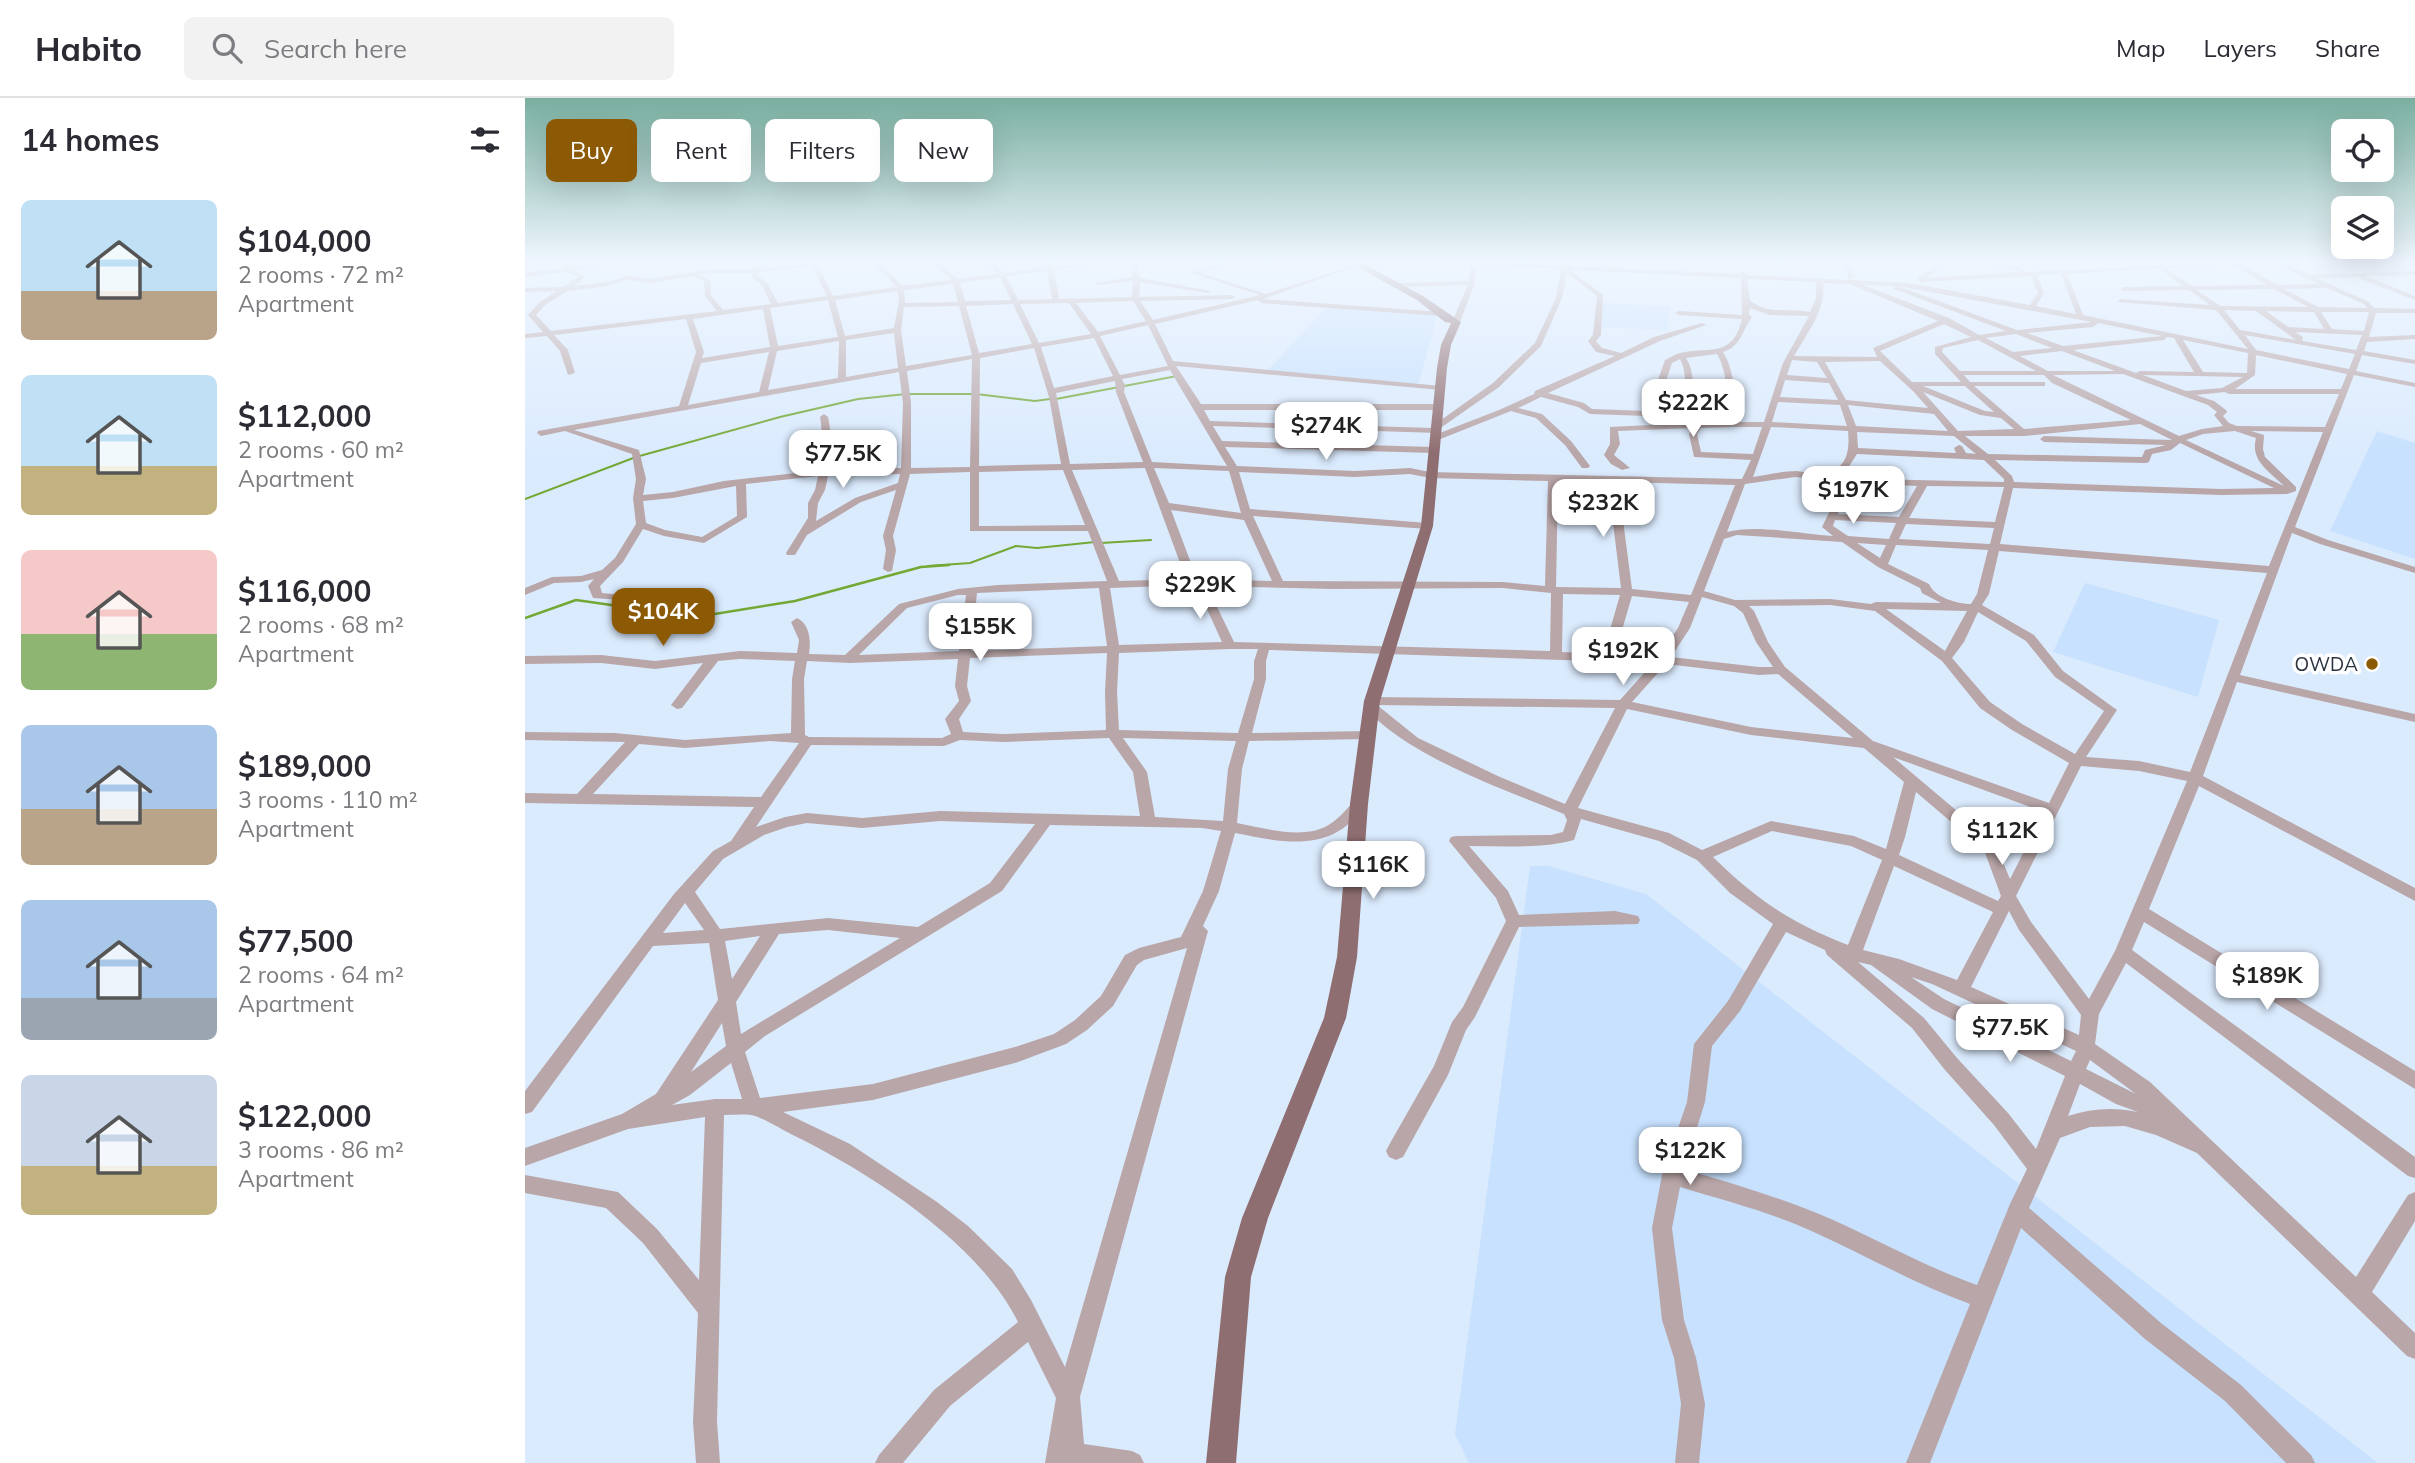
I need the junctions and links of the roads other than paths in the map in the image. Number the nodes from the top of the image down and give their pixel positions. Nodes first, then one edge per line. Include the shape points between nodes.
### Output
1 (541, 326) edge
2 (612, 326) edge
3 (693, 326) edge
4 (772, 326) edge
5 (839, 326) edge
6 (898, 326) edge
7 (968, 326) edge
8 (1026, 326) edge
9 (1089, 326) edge
10 (1142, 326) edge
11 (1152, 326) edge
12 (1447, 326) edge
13 (1546, 326) edge
14 (1598, 326) edge
15 (1700, 326) edge
16 (1744, 326) edge
17 (1807, 326) edge
18 (1933, 326) edge
19 (1953, 326) edge
20 (2000, 326) edge
21 (2061, 326) edge
22 (2092, 326) edge
23 (2114, 326) edge
24 (2134, 326) joint
25 (2232, 326) edge
26 (2281, 326) edge
27 (2326, 326) edge
28 (2368, 326) edge
29 (2285, 329) junction
30 (897, 330) junction
31 (2329, 330) junction
32 (2238, 332) junction
33 (547, 333) junction
34 (2021, 333) junction
35 (2366, 333) junction
36 (1096, 335) junction
37 (525, 336) edge
38 (2178, 337) junction
39 (2415, 337) edge
40 (1979, 339) junction
41 (843, 340) junction
42 (2305, 343) junction
43 (2102, 344) junction
44 (1037, 347) junction
45 (2087, 347) junction
46 (2068, 349) junction
47 (774, 350) junction
48 (2252, 351) junction
49 (1719, 352) junction
50 (2359, 352) junction
51 (2012, 354) junction
52 (1620, 355) junction
53 (1681, 355) junction
54 (976, 356) junction
55 (1790, 358) junction
56 (1882, 359) junction
57 (1820, 360) junction
58 (698, 361) junction
59 (2415, 362) edge
60 (1172, 365) junction
61 (902, 370) junction
62 (2352, 371) junction
63 (571, 373) dead end
64 (1957, 373) junction
65 (2046, 373) junction
66 (2128, 373) junction
67 (2200, 374) junction
68 (2251, 375) junction
69 (1782, 377) junction
70 (1118, 378) junction
71 (842, 380) junction
72 (1832, 381) junction
73 (1910, 384) junction
74 (1967, 384) junction
75 (2042, 384) dead end
76 (2415, 384) edge
77 (1051, 391) junction
78 (2344, 391) junction
79 (2177, 392) junction
80 (2220, 392) junction
81 (763, 393) junction
82 (1538, 393) junction
83 (1775, 399) junction
84 (1844, 402) junction
85 (1198, 407) junction
86 (1509, 408) junction
87 (682, 409) junction
88 (1938, 412) junction
89 (1649, 414) junction
90 (2003, 416) junction
91 (824, 417) dead end
92 (1695, 422) junction
93 (2139, 422) junction
94 (1206, 423) junction
95 (1735, 423) junction
96 (1437, 424) junction
97 (1766, 424) junction
98 (2237, 428) junction
99 (565, 430) junction
100 (1852, 430) junction
101 (2328, 430) junction
102 (541, 433) dead end
103 (1955, 433) junction
104 (2024, 433) junction
105 (2176, 441) junction
106 (1219, 444) junction
107 (1853, 451) junction
108 (1962, 456) junction
109 (1757, 457) junction
110 (1986, 457) junction
111 (1147, 465) junction
112 (1066, 466) junction
113 (1585, 466) dead end
114 (1233, 468) junction
115 (1625, 468) dead end
116 (977, 470) junction
117 (906, 471) junction
118 (824, 473) junction
119 (809, 474) junction
120 (1430, 475) junction
121 (1823, 477) junction
122 (1553, 478) junction
123 (1613, 480) junction
124 (1850, 480) junction
125 (741, 482) junction
126 (1743, 482) junction
127 (1923, 484) junction
128 (902, 485) junction
129 (2009, 485) junction
130 (2287, 491) junction
131 (638, 498) junction
132 (2302, 498) junction
133 (1167, 506) junction
134 (1247, 515) junction
135 (1832, 517) junction
136 (1902, 521) junction
137 (641, 524) junction
138 (2000, 525) junction
139 (1427, 526) junction
140 (1093, 528) junction
141 (2289, 528) junction
142 (804, 533) junction
143 (1719, 537) junction
144 (1847, 541) junction
145 (1892, 543) junction
146 (1994, 547) junction
147 (791, 553) dead end
148 (1882, 565) junction
149 (888, 569) dead end
150 (2273, 570) junction
151 (2415, 570) edge
152 (605, 572) junction
153 (1196, 582) junction
154 (1109, 583) junction
155 (1279, 585) junction
156 (1408, 585) junction
157 (1554, 590) junction
158 (972, 591) junction
159 (525, 592) edge
160 (1627, 592) junction
161 (1698, 596) junction
162 (632, 599) dead end
163 (1734, 603) junction
164 (1871, 605) junction
165 (1955, 607) junction
166 (1973, 607) junction
167 (1968, 621) junction
168 (797, 622) dead end
169 (1230, 645) junction
170 (1113, 648) junction
171 (1264, 648) junction
172 (1385, 651) junction
173 (964, 655) junction
174 (1556, 655) junction
175 (804, 656) junction
176 (1608, 657) junction
177 (1946, 658) junction
178 (713, 659) junction
179 (848, 659) junction
180 (525, 660) edge
181 (1663, 660) junction
182 (1781, 670) junction
183 (2232, 677) junction
184 (1371, 704) junction
185 (1623, 704) junction
186 (677, 705) dead end
187 (2415, 718) edge
188 (1113, 734) junction
189 (1368, 735) junction
190 (525, 736) edge
191 (958, 736) junction
192 (1243, 737) junction
193 (636, 739) junction
194 (803, 739) junction
195 (1870, 744) junction
196 (2077, 761) junction
197 (2195, 778) junction
198 (1911, 780) junction
199 (525, 799) edge
200 (581, 799) junction
201 (765, 803) junction
202 (1359, 804) junction
203 (2052, 809) junction
204 (1569, 811) junction
205 (1148, 820) junction
206 (1045, 821) junction
207 (1230, 825) junction
208 (738, 842) junction
209 (1702, 856) junction
210 (1890, 858) junction
211 (686, 891) junction
212 (1211, 891) junction
213 (2415, 895) edge
214 (2005, 902) junction
215 (2139, 911) junction
216 (1632, 920) dead end
217 (1514, 921) junction
218 (1783, 922) junction
219 (774, 928) junction
220 (920, 934) junction
221 (716, 936) junction
222 (649, 940) junction
223 (1827, 945) junction
224 (2123, 952) junction
225 (1853, 954) junction
226 (1872, 959) junction
227 (1961, 990) junction
228 (727, 1001) junction
229 (2090, 1014) junction
230 (2086, 1047) junction
231 (735, 1049) junction
232 (2076, 1072) junction
233 (2415, 1081) edge
234 (662, 1101) junction
235 (525, 1106) edge
236 (715, 1107) junction
237 (754, 1107) junction
238 (2175, 1117) junction
239 (628, 1119) junction
240 (2052, 1132) junction
241 (1396, 1151) dead end
242 (2213, 1152) junction
243 (525, 1157) edge
244 (2038, 1168) junction
245 (2415, 1169) edge
246 (1672, 1175) junction
247 (525, 1184) edge
248 (2415, 1202) edge
249 (2017, 1211) junction
250 (2358, 1294) junction
251 (1983, 1298) junction
252 (709, 1310) junction
253 (1032, 1325) junction
254 (2415, 1348) edge
255 (1068, 1397) junction
256 (708, 1463) edge
257 (887, 1463) edge
258 (1057, 1463) edge
259 (1132, 1463) edge
260 (1221, 1463) edge
261 (1687, 1463) edge
262 (1918, 1463) edge
263 (2303, 1463) edge

1 - 33 street
2 - 33 street
3 - 58 street
4 - 47 street
5 - 41 street
6 - 30 street
7 - 54 street
8 - 44 street
9 - 36 street
10 - 36 street
11 - 60 street
12 - 96 main road
13 - 96 street via 1538,344 1496,385
14 - 52 street via 1592,341 1599,349
15 - 52 street
16 - 49 street via 1735,343
17 - 55 street
18 - 56 street via 1876,350
19 - 40 street
20 - 34 street
21 - 34 street
22 - 45 street
23 - 43 street
24 - 38 street
24 - 48 street
25 - 32 street
26 - 29 street
27 - 31 street
28 - 35 street
29 - 31 street
29 - 42 street
30 - 41 street
30 - 61 street
31 - 35 street
32 - 42 street
32 - 48 street
33 - 37 street
33 - 63 street via 564,350
34 - 40 street
34 - 46 street
35 - 39 street
35 - 39 street
35 - 50 street
36 - 44 street
36 - 70 street
38 - 43 street
38 - 48 street
38 - 67 street
40 - 51 street
40 - 64 street via 1939,347 1938,352
41 - 47 street
41 - 71 street
42 - 50 street
43 - 45 street
44 - 54 street
44 - 77 street
45 - 46 street
46 - 51 street
46 - 66 street
47 - 58 street
47 - 81 street
48 - 62 street
48 - 68 street
49 - 53 street
49 - 95 street via 1728,366
50 - 59 street
50 - 62 street
51 - 65 street
52 - 82 street
53 - 89 street via 1664,369
53 - 92 street via 1690,367 1687,408
54 - 61 street
54 - 116 street
55 - 57 street
55 - 69 street
56 - 57 street
56 - 73 street
57 - 72 street
58 - 87 street
60 - 70 street
60 - 85 street
60 - 96 street
61 - 71 street
61 - 117 street via 907,403
62 - 76 street
62 - 78 street
64 - 65 street
64 - 74 street
65 - 66 street
65 - 93 street
66 - 67 street
66 - 79 street
67 - 68 street
68 - 80 street via 2237,387
69 - 72 street
69 - 83 street
70 - 77 street
70 - 111 street
71 - 81 street
72 - 84 street
73 - 74 street
73 - 88 street
73 - 90 street via 1983,413
74 - 75 street
74 - 90 street
77 - 112 street
78 - 80 street
78 - 101 street
79 - 80 street
79 - 98 street via 2219,408 2223,412 2219,420
81 - 87 street
82 - 86 street
82 - 89 street via 1590,411
83 - 84 street
83 - 97 street
84 - 88 street
84 - 100 street
85 - 94 street
85 - 96 street
86 - 96 street via 1448,435
86 - 113 street via 1539,416
87 - 99 street
88 - 103 street
89 - 92 street
90 - 104 street
91 - 119 street via 829,438
92 - 95 street
92 - 109 street via 1697,455
92 - 115 street via 1613,429 1615,444 1609,455
93 - 104 street
93 - 105 street
94 - 96 street
94 - 106 street
95 - 97 street
96 - 106 street
96 - 120 main road
97 - 100 street
97 - 109 street
98 - 101 street
98 - 105 street via 2206,431
98 - 132 street via 2261,437 2260,458
99 - 102 street
99 - 131 street via 636,452 641,479
100 - 103 street
100 - 107 street
101 - 132 street
103 - 104 street
103 - 105 street
103 - 108 street
103 - 110 street
105 - 110 street via 2168,449 2148,453 2146,460
105 - 130 street
106 - 114 street
107 - 108 street
107 - 121 street via 1842,470
108 - 110 street
109 - 126 street
110 - 129 street via 2009,478
111 - 112 street
111 - 114 street
111 - 133 street
112 - 116 street
112 - 140 street
114 - 120 street
114 - 134 street
116 - 117 street
116 - 140 street via 974,529
117 - 118 street
117 - 128 street
118 - 119 street
118 - 142 street via 813,503 813,518
119 - 125 street
120 - 122 street
120 - 139 main road
121 - 124 street
121 - 126 street via 1795,474
122 - 123 street
122 - 157 street
123 - 126 street
123 - 160 street
124 - 127 street
124 - 135 street
125 - 131 street
125 - 137 street via 742,517 704,540 655,533
126 - 143 street
127 - 129 street
127 - 136 street
128 - 142 street via 858,500
128 - 149 street via 888,536
129 - 130 street
129 - 138 street
130 - 132 street
131 - 137 street
132 - 141 street
133 - 134 street
133 - 153 street
134 - 139 street
134 - 155 street
135 - 136 street
135 - 144 street via 1827,527
136 - 138 street
136 - 145 street
137 - 152 street via 619,560
138 - 146 street
139 - 156 main road
140 - 154 street
141 - 150 street
141 - 151 street
142 - 147 street
143 - 144 street via 1762,532
143 - 161 street
144 - 145 street
144 - 148 street
145 - 146 street
145 - 148 street
146 - 150 street
146 - 166 street via 1983,594
148 - 165 street
150 - 183 street
152 - 159 street via 552,580
152 - 162 street via 594,586 597,596
153 - 154 street
153 - 155 street
153 - 169 street
154 - 158 street
154 - 170 street
155 - 156 street
156 - 157 street
156 - 172 main road
157 - 160 street
157 - 174 street
158 - 173 street
158 - 179 street via 903,606
160 - 161 street
160 - 176 street
161 - 163 street
161 - 181 street
163 - 164 street via 1770,600
163 - 182 street via 1748,611
164 - 165 street
164 - 177 street
165 - 166 street
165 - 167 street
166 - 167 street
166 - 196 street via 2030,638 2059,674 2111,710
167 - 177 street via 1960,643
168 - 175 street via 805,640
169 - 170 street
169 - 171 street
170 - 173 street
170 - 188 street
171 - 172 street
171 - 192 street
172 - 174 street
172 - 184 main road
173 - 179 street
173 - 191 street via 961,686 965,701 952,719
174 - 176 street
175 - 178 street
175 - 179 street
175 - 194 street via 798,679
176 - 181 street
177 - 196 street via 1985,705
178 - 180 street via 655,665 601,659
178 - 186 street
181 - 182 street
181 - 185 street
182 - 195 street
183 - 187 street
183 - 197 street
184 - 185 street
184 - 189 main road
184 - 204 street via 1422,746
185 - 195 street via 1751,731
185 - 204 street
188 - 191 street
188 - 192 street
188 - 205 street via 1140,772
189 - 192 street
189 - 202 main road
190 - 193 street
191 - 194 street via 944,742
192 - 207 street
193 - 194 street via 685,744
193 - 200 street
194 - 201 street
195 - 198 street
195 - 203 street
196 - 197 street via 2139,766
196 - 203 street
197 - 213 street
197 - 215 street
198 - 210 street
198 - 214 street via 1990,847
199 - 200 street
200 - 201 street
201 - 208 street
202 - 207 street via 1319,836 1300,838
202 - 260 main road via 1347,957 1335,1018 1255,1218 1238,1277
203 - 214 street
204 - 209 street via 1664,837
204 - 217 street via 1574,820 1569,836 1456,841 1502,895
205 - 206 street
205 - 207 street
206 - 208 street via 940,816 862,823 807,818
206 - 220 street via 996,887
207 - 212 street
208 - 211 street via 719,855
209 - 210 street via 1771,826 1854,841
209 - 218 street via 1736,889
210 - 214 street
210 - 225 street
211 - 221 street
211 - 222 street
212 - 237 street via 1187,942 1131,960 1107,1002 1060,1039 968,1069 873,1092
212 - 255 street
214 - 227 street
214 - 229 street
215 - 224 street
215 - 233 street
216 - 217 street
217 - 241 street
218 - 223 street
218 - 246 street via 1734,1006 1703,1044 1696,1102
219 - 220 street via 828,924
219 - 221 street
219 - 228 street
220 - 231 street
221 - 222 street
221 - 228 street
222 - 235 street
223 - 225 street
223 - 244 street via 1918,1023
224 - 229 street
224 - 245 street
225 - 226 street
226 - 227 street
226 - 232 street via 1938,1004
227 - 230 street
228 - 231 street
228 - 234 street
229 - 230 street
230 - 232 street
230 - 238 street
231 - 234 street
231 - 237 street
232 - 238 street via 2123,1098
232 - 240 street
234 - 239 street
236 - 237 street
236 - 239 street
236 - 252 street
237 - 253 street via 843,1150 961,1233 1004,1277
238 - 242 street
239 - 243 street
240 - 242 street via 2099,1116 2125,1117 2156,1124
240 - 244 street
242 - 250 street
244 - 249 street
246 - 251 street via 1780,1208 1933,1280
246 - 261 street via 1662,1228 1674,1320 1693,1404
247 - 252 street via 611,1199 650,1236
248 - 250 street
249 - 251 street
249 - 263 street via 2153,1331 2233,1393
250 - 254 street
251 - 262 street
252 - 256 street
253 - 255 street
253 - 257 street via 942,1398
255 - 258 street
255 - 259 street via 1073,1454

